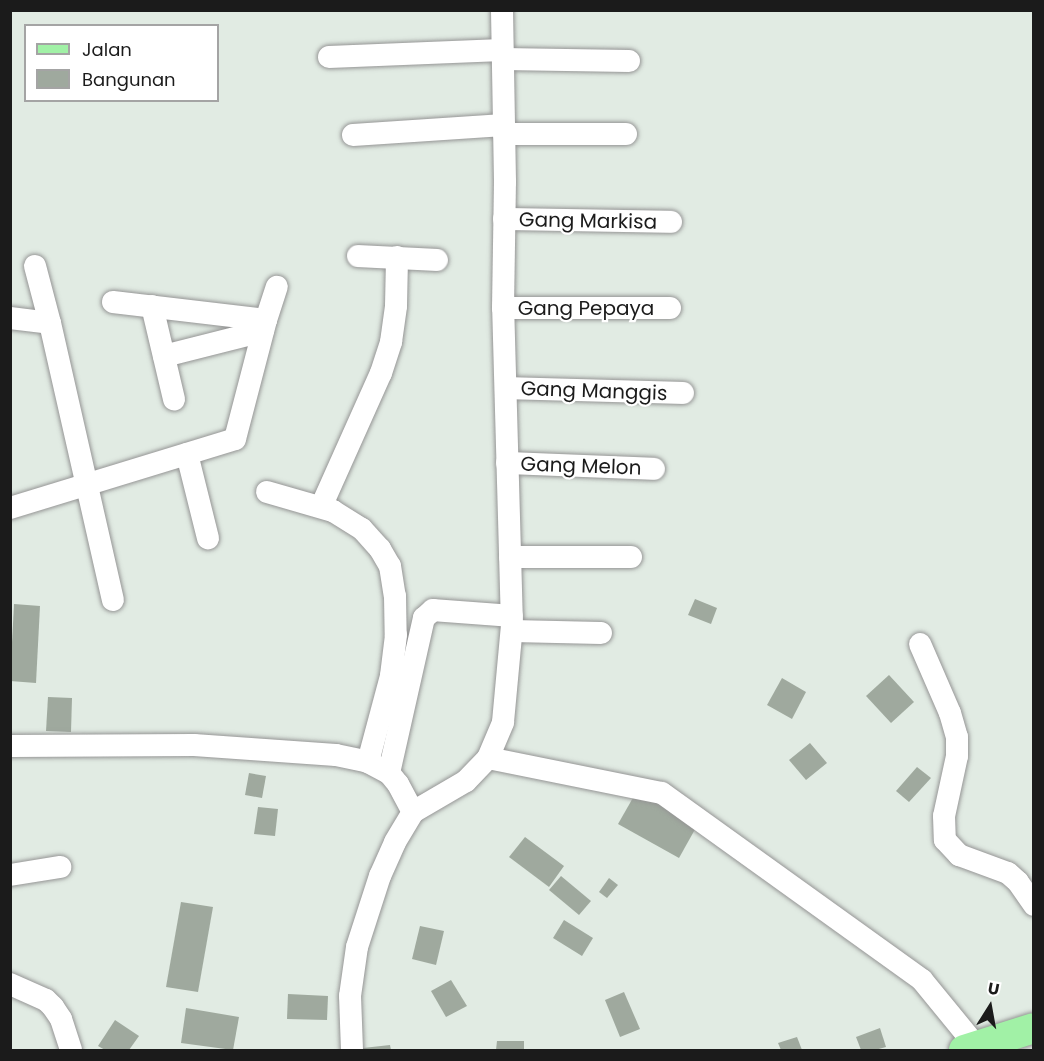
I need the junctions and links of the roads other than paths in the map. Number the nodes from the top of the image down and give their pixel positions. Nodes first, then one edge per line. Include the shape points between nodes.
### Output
1 (502, 10) edge
2 (502, 54) junction
3 (329, 57) dead end
4 (629, 61) dead end
5 (504, 130) junction
6 (626, 134) dead end
7 (353, 135) dead end
8 (504, 219) junction
9 (671, 222) dead end
10 (358, 256) dead end
11 (397, 257) junction
12 (437, 260) dead end
13 (35, 266) dead end
14 (277, 287) dead end
15 (113, 302) dead end
16 (152, 306) junction
17 (503, 308) junction
18 (670, 308) dead end
19 (10, 318) edge
20 (51, 323) junction
21 (264, 325) junction
22 (164, 356) junction
23 (506, 388) junction
24 (683, 393) dead end
25 (174, 399) dead end
26 (187, 454) junction
27 (507, 463) junction
28 (654, 469) dead end
29 (87, 484) junction
30 (267, 492) dead end
31 (321, 507) junction
32 (10, 508) edge
33 (208, 538) dead end
34 (510, 557) junction
35 (631, 557) dead end
36 (113, 600) dead end
37 (512, 623) junction
38 (601, 633) dead end
39 (920, 644) dead end
40 (10, 746) edge
41 (488, 758) junction
42 (368, 762) junction
43 (389, 773) junction
44 (413, 812) junction
45 (60, 867) dead end
46 (10, 875) edge
47 (1034, 905) edge
48 (10, 984) edge
49 (1034, 1028) edge
50 (970, 1048) edge
51 (71, 1050) edge
52 (352, 1050) edge

1 - 2 street
2 - 3 street
2 - 4 street
2 - 5 street
5 - 6 street
5 - 7 street
5 - 8 street
8 - 9 street, Gang Markisa
8 - 17 street
10 - 11 street
11 - 12 street
11 - 31 street via 391,342
13 - 20 street
14 - 21 street
15 - 16 street
16 - 21 street
16 - 22 street
17 - 18 street, Gang Pepaya
17 - 23 street
19 - 20 street
20 - 29 street
21 - 22 street
21 - 26 street via 235,439
22 - 25 street
23 - 24 street, Gang Manggis
23 - 27 street
26 - 29 street
26 - 33 street
27 - 28 street, Gang Melon
27 - 34 street
29 - 32 street
29 - 36 street
30 - 31 street
31 - 42 street via 362,529 390,566 396,635 391,676
34 - 35 street
34 - 37 street
37 - 38 street
37 - 41 street via 502,722
37 - 43 street via 433,610 424,618
39 - 47 street via 957,737 957,756 944,816 945,840 959,855 1008,873
40 - 42 street via 194,745 336,755
41 - 44 street via 466,781
41 - 50 street via 662,793 922,980
42 - 43 street
43 - 44 street
44 - 52 street via 380,876 357,946 350,996
45 - 46 street
48 - 51 street via 53,1006
49 - 50 main road

